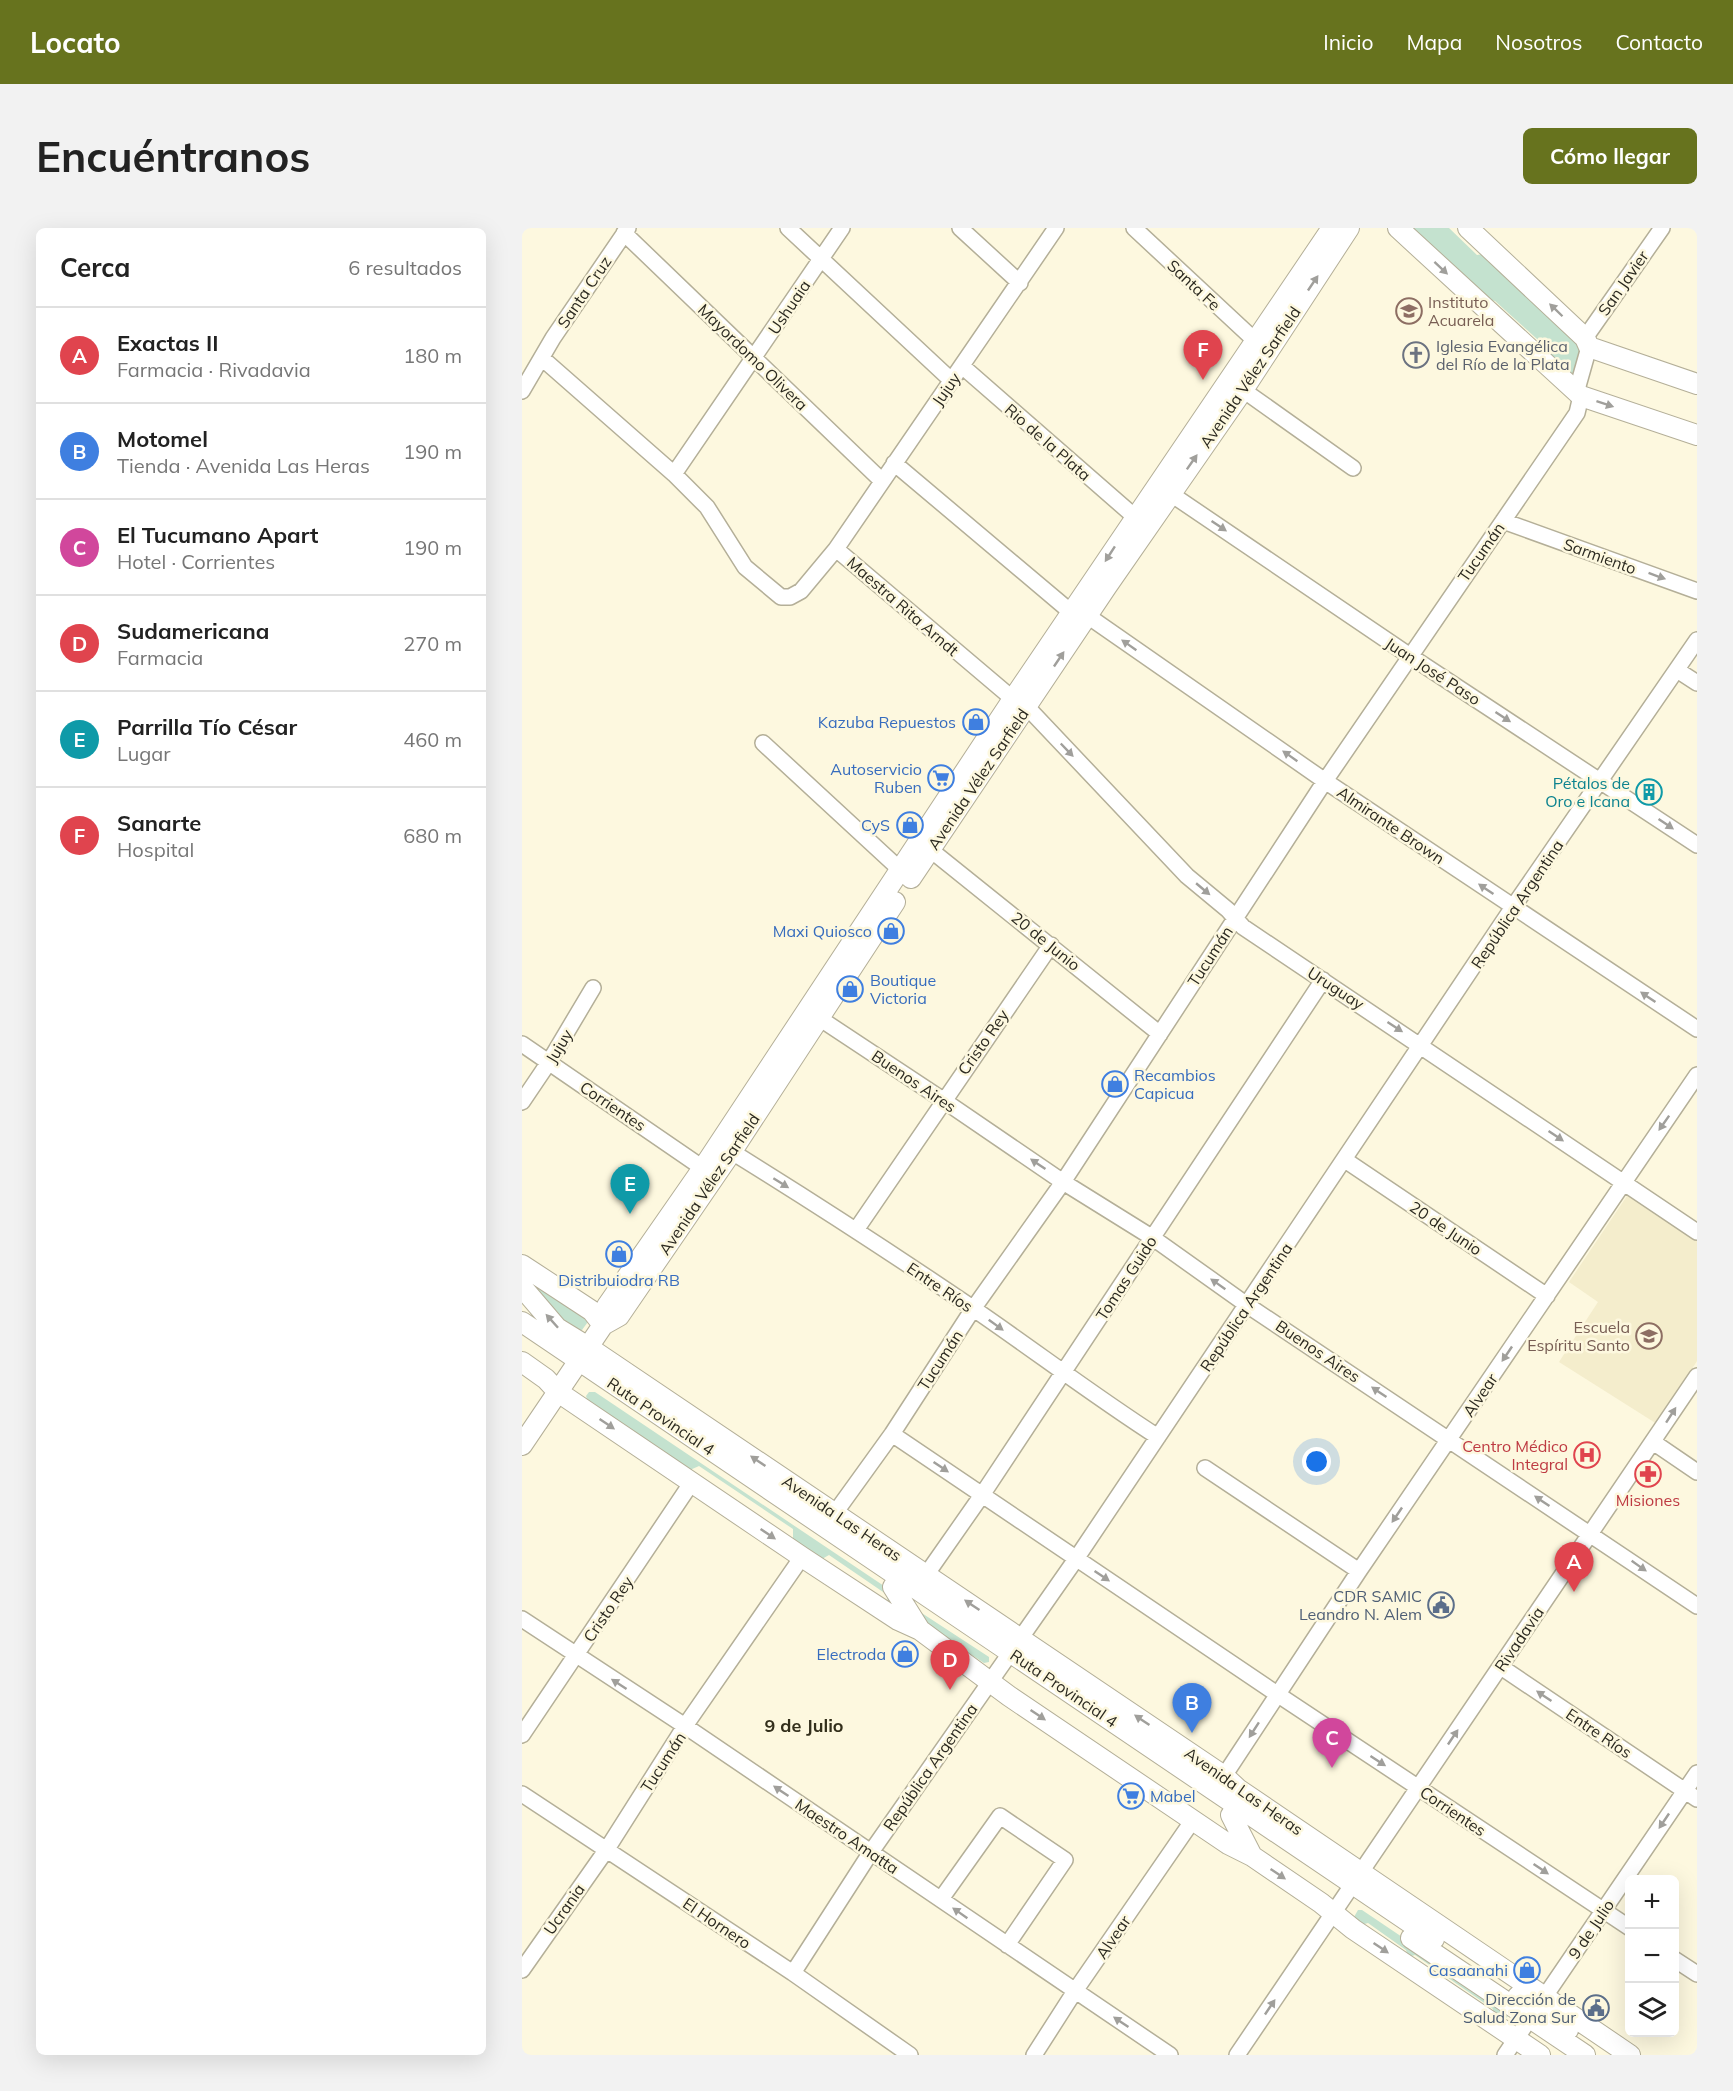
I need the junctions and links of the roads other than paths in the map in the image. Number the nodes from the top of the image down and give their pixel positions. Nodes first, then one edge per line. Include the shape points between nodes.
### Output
1 (788, 228) edge
2 (842, 228) edge
3 (960, 228) edge
4 (1056, 228) edge
5 (1134, 228) edge
6 (1332, 228) edge
7 (1349, 228) edge
8 (1398, 228) edge
9 (1468, 228) edge
10 (1662, 228) edge
11 (626, 231) edge
12 (821, 260) junction
13 (1020, 283) junction
14 (1587, 342) junction
15 (1261, 347) junction
16 (543, 358) junction
17 (754, 359) junction
18 (962, 366) junction
19 (952, 381) junction
20 (1697, 384) edge
21 (1242, 390) junction
22 (522, 391) edge
23 (1578, 394) junction
24 (1697, 435) edge
25 (894, 463) junction
26 (1353, 468) dead end
27 (674, 474) junction
28 (882, 481) junction
29 (1170, 494) junction
30 (1503, 521) junction
31 (1141, 522) junction
32 (836, 549) junction
33 (1697, 591) edge
34 (1080, 615) junction
35 (1697, 640) edge
36 (1410, 656) junction
37 (1677, 670) junction
38 (1697, 683) edge
39 (1020, 703) junction
40 (763, 743) dead end
41 (1325, 781) junction
42 (1602, 781) junction
43 (925, 845) junction
44 (1697, 845) edge
45 (905, 875) junction
46 (1514, 907) junction
47 (1234, 918) junction
48 (1051, 945) junction
49 (1323, 980) junction
50 (593, 988) dead end
51 (813, 1014) junction
52 (1697, 1029) edge
53 (1160, 1034) junction
54 (522, 1044) edge
55 (1421, 1045) junction
56 (549, 1062) junction
57 (1697, 1075) edge
58 (943, 1100) junction
59 (522, 1102) edge
60 (725, 1148) junction
61 (1346, 1160) junction
62 (709, 1172) junction
63 (1063, 1182) junction
64 (1623, 1182) junction
65 (855, 1230) junction
66 (1697, 1232) edge
67 (1153, 1238) junction
68 (522, 1265) edge
69 (522, 1287) edge
70 (1547, 1296) junction
71 (1247, 1305) junction
72 (973, 1309) junction
73 (522, 1322) edge
74 (603, 1325) junction
75 (522, 1336) edge
76 (580, 1359) junction
77 (522, 1362) edge
78 (1063, 1374) junction
79 (1697, 1376) edge
80 (558, 1392) junction
81 (680, 1409) junction
82 (892, 1434) junction
83 (1158, 1437) junction
84 (1449, 1439) junction
85 (700, 1442) junction
86 (1653, 1442) junction
87 (522, 1445) edge
88 (1205, 1468) dead end
89 (1697, 1472) edge
90 (692, 1482) junction
91 (982, 1495) junction
92 (835, 1513) junction
93 (1590, 1533) junction
94 (802, 1557) junction
95 (1076, 1559) junction
96 (1359, 1571) junction
97 (926, 1575) junction
98 (893, 1587) junction
99 (1697, 1606) edge
100 (522, 1620) edge
101 (920, 1630) junction
102 (1012, 1651) junction
103 (576, 1656) junction
104 (1501, 1667) junction
105 (990, 1682) junction
106 (1277, 1694) junction
107 (685, 1726) junction
108 (522, 1735) edge
109 (1697, 1773) edge
110 (1224, 1776) junction
111 (1419, 1788) junction
112 (522, 1794) edge
113 (1691, 1795) edge
114 (1231, 1815) junction
115 (1193, 1821) junction
116 (607, 1849) junction
117 (871, 1852) junction
118 (1252, 1856) junction
119 (1354, 1884) junction
120 (940, 1899) junction
121 (1604, 1911) junction
122 (1334, 1914) junction
123 (1625, 1925) edge
124 (1443, 1929) junction
125 (1007, 1945) junction
126 (1463, 1958) junction
127 (1679, 1962) edge
128 (522, 1970) edge
129 (793, 1973) junction
130 (1697, 1974) edge
131 (1075, 1991) junction
132 (1538, 2008) junction
133 (1511, 2047) edge
134 (910, 2055) edge
135 (1034, 2055) edge
136 (1170, 2055) edge
137 (1237, 2055) edge
138 (1540, 2055) edge
139 (1585, 2055) edge
140 (1606, 2055) edge
141 (1630, 2055) edge

1 - 12 street
2 - 12 street, Ushuaia
3 - 13 street
4 - 13 street, Jujuy
5 - 15 street, Santa Fe
6 - 15 main road, Avenida Vélez Sarfield
15 -> 7 main road, Avenida Vélez Sarfield
8 -> 23 main road
14 -> 9 main road
10 - 14 street, San Javier
11 - 16 street, Santa Cruz
11 - 17 street, Mayordomo Olivera
12 - 17 street, Ushuaia
12 - 19 street
13 - 18 street, Jujuy
14 - 20 main road
14 - 23 street, San Javier
15 - 21 main road, Avenida Vélez Sarfield
15 - 31 main road, Avenida Vélez Sarfield
16 - 22 street, Santa Cruz
16 - 27 street, Maestra Rita Arndt
17 - 27 street, Ushuaia
17 - 28 street, Mayordomo Olivera
18 - 19 street, Jujuy
18 - 31 street, Rio de la Plata
19 - 25 street, Jujuy
21 - 26 street
29 -> 21 main road, Avenida Vélez Sarfield
23 -> 24 main road
23 - 30 street, Tucumán via 1576,413
25 - 28 street, Jujuy
25 - 34 street
27 - 32 street, Maestra Rita Arndt via 707,507 745,567 780,597 801,591
28 - 32 street, Jujuy
29 - 31 main road, Avenida Vélez Sarfield
29 -> 36 street, Juan José Paso
30 -> 33 street, Sarmiento
30 - 36 street, Tucumán
31 - 34 main road, Avenida Vélez Sarfield
32 - 39 street, Maestra Rita Arndt
34 - 39 main road, Avenida Vélez Sarfield
41 -> 34 street, Almirante Brown
35 - 37 street, República Argentina
36 - 41 street, Tucumán
36 -> 42 street, Juan José Paso
37 - 38 street
37 - 42 street, República Argentina
39 - 43 main road, Avenida Vélez Sarfield
39 -> 47 street, Uruguay via 1187,876
40 - 45 street
46 -> 41 street, Almirante Brown
41 - 47 street, Tucumán
42 -> 44 street, Juan José Paso
42 - 46 street, República Argentina
43 - 45 main road, Avenida Vélez Sarfield
43 - 48 street, 20 de Junio
45 - 51 main road, Avenida Vélez Sarfield
52 -> 46 street, Almirante Brown
46 - 55 street, República Argentina
47 - 49 street, Uruguay
47 - 53 street, Tucumán
48 - 53 street, 20 de Junio
48 - 58 street, Cristo Rey
49 -> 55 street, Uruguay
49 - 67 street, Tomas Guido
50 - 56 street, Jujuy
51 - 58 street, Buenos Aires
51 - 60 main road, Avenida Vélez Sarfield
53 - 63 street, Tucumán
54 - 56 street, Corrientes
55 - 61 street, República Argentina
55 -> 64 street, Uruguay
56 - 59 street, Jujuy
56 - 62 street, Corrientes
57 -> 64 street, Alvear
63 -> 58 street, Buenos Aires
58 - 65 street, Cristo Rey
60 - 62 main road, Avenida Vélez Sarfield
60 -> 65 street, Entre Ríos
61 - 70 street, 20 de Junio
61 - 71 street, República Argentina
62 - 74 main road, Avenida Vélez Sarfield via 619,1316
63 - 67 street, Buenos Aires
63 - 72 street, Tucumán
64 - 66 street, Uruguay
64 - 70 street, Alvear
65 - 72 street, Entre Ríos
71 -> 67 street, Buenos Aires
67 - 78 street, Tomas Guido
68 - 74 main road via 592,1311
76 -> 69 main road
70 -> 84 street, Alvear
71 - 83 street, República Argentina
84 -> 71 street, Buenos Aires
72 -> 78 street, Entre Ríos
72 - 82 street, Tucumán
73 - 76 main road, Ruta Provincial 4
74 - 76 main road, Avenida Vélez Sarfield
75 - 76 main road, Ruta Provincial 4
76 - 80 main road, Avenida Vélez Sarfield
76 - 81 main road, Avenida Las Heras
76 - 85 main road, Ruta Provincial 4
76 - 98 main road, Ruta Provincial 4
77 - 80 main road
78 - 83 street, Entre Ríos
78 - 91 street, Tomas Guido
86 -> 79 street, Rivadavia
80 - 87 main road, Avenida Vélez Sarfield
80 -> 90 main road
81 - 85 main road
92 -> 81 main road, Avenida Las Heras
82 -> 91 street, Corrientes
82 - 92 street, Tucumán
83 - 95 street, República Argentina
93 -> 84 street, Buenos Aires
84 -> 96 street, Alvear
85 - 102 main road, Ruta Provincial 4
86 - 89 street
86 - 93 street, Rivadavia
88 - 96 street
90 -> 94 main road
90 - 103 street, Cristo Rey
91 - 95 street, Corrientes
91 - 97 street, Tomas Guido
92 - 97 main road, Avenida Las Heras
93 -> 99 street, Buenos Aires
93 - 104 street, Rivadavia
94 - 101 main road via 898,1620
94 - 107 street, Tucumán
95 - 102 street, República Argentina
95 -> 106 street, Corrientes
96 - 106 street, Alvear
102 -> 97 main road, Avenida Las Heras
98 - 101 main road
98 - 102 main road, Ruta Provincial 4
100 - 103 street, Maestro Amatta
101 - 105 main road
102 - 105 street, República Argentina
110 -> 102 main road, Avenida Las Heras
102 - 114 main road, Ruta Provincial 4
102 - 119 main road, Ruta Provincial 4
107 -> 103 street, Maestro Amatta
103 - 108 street, Cristo Rey
111 -> 104 street, Rivadavia
113 -> 104 street, Entre Ríos
105 -> 115 main road
105 - 117 street, República Argentina
106 -> 110 street, Alvear
106 -> 111 street, Corrientes
107 - 116 street, Tucumán
117 -> 107 street, Maestro Amatta
109 - 113 street, 9 de Julio
110 - 119 main road, Avenida Las Heras
111 - 119 street, Rivadavia
111 -> 121 street, Corrientes
112 - 116 street, El Hornero
113 -> 121 street, 9 de Julio
114 - 118 main road
114 - 119 main road, Ruta Provincial 4
115 - 118 main road
115 - 131 street, Alvear
116 - 128 street, Ucrania
116 - 129 street, El Hornero
117 - 120 street, Maestro Amatta
117 - 129 street, República Argentina
118 -> 122 main road
119 - 122 street, Rivadavia
119 - 124 main road, Avenida Las Heras
119 - 126 main road, Ruta Provincial 4
119 - 132 main road, Ruta Provincial 4
125 -> 120 street, Maestro Amatta
120 - 125 street via 1000,1816 1065,1860
121 - 123 street, Corrientes
121 - 132 street, 9 de Julio
122 -> 133 main road
137 -> 122 street
124 - 126 main road
124 - 132 main road, Avenida Las Heras
125 - 131 street, Maestro Amatta
126 - 132 main road, Ruta Provincial 4
127 - 130 street
129 - 134 street, El Hornero
131 - 135 street, Alvear
136 -> 131 street, Maestro Amatta
132 - 133 street, 9 de Julio
132 - 139 main road, Ruta Provincial 4
132 - 140 main road, Ruta Provincial 4
132 - 141 main road, Avenida Las Heras
133 - 138 main road

